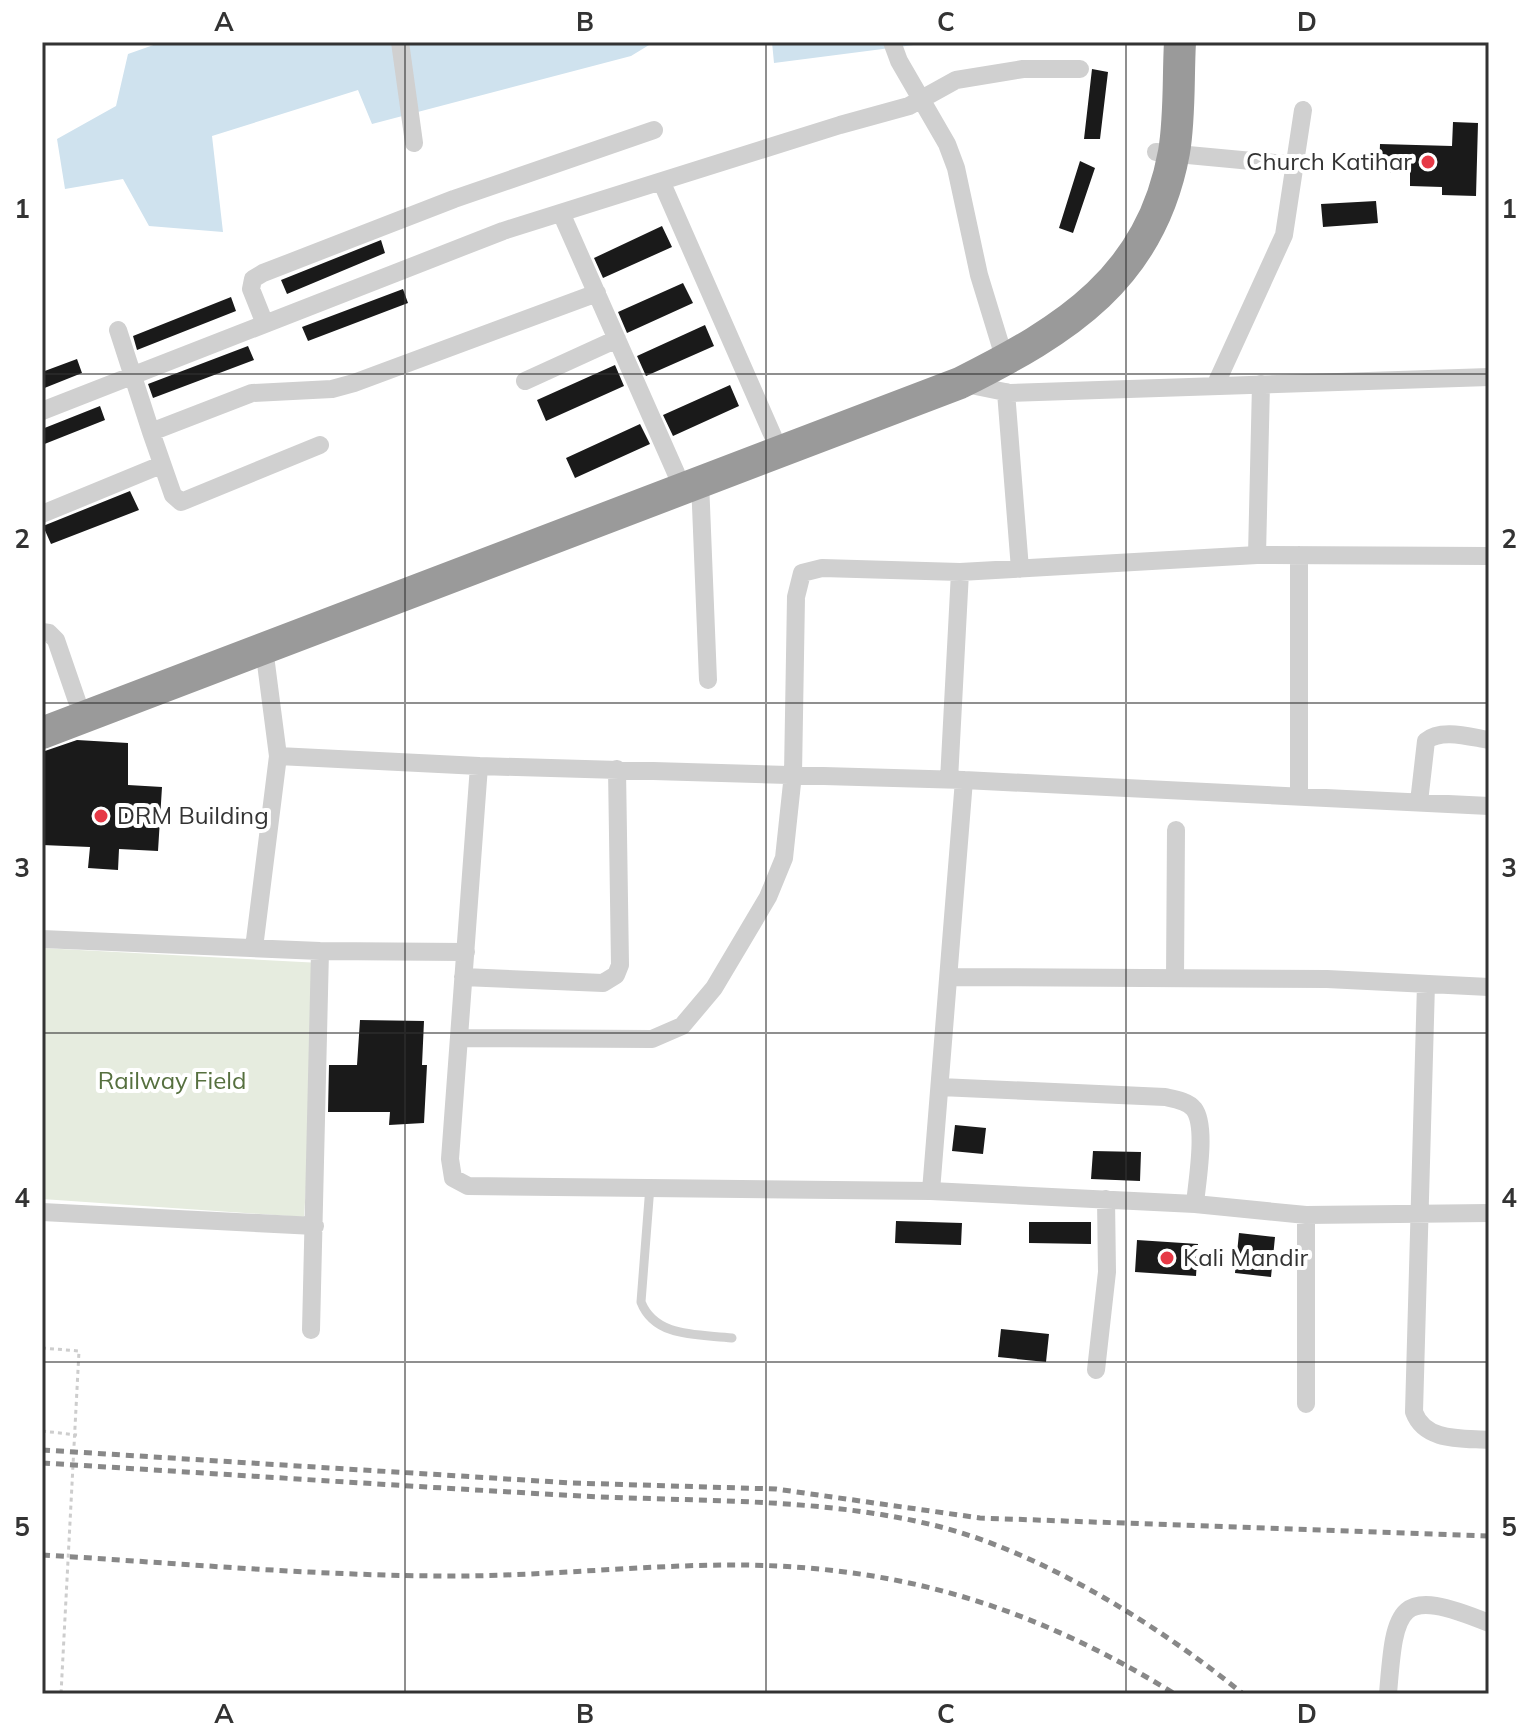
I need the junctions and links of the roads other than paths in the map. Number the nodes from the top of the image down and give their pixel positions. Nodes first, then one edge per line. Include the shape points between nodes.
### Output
1 (400, 42) edge
2 (1169, 42) edge
3 (1180, 42) edge
4 (892, 46) edge
5 (1080, 69) dead end
6 (925, 100) junction
7 (1303, 110) dead end
8 (654, 130) dead end
9 (414, 143) dead end
10 (1165, 153) junction
11 (1295, 165) junction
12 (662, 183) junction
13 (562, 215) junction
14 (597, 293) junction
15 (265, 324) junction
16 (118, 330) dead end
17 (617, 339) junction
18 (1001, 347) junction
19 (132, 376) junction
20 (1489, 377) edge
21 (525, 381) dead end
22 (960, 383) junction
23 (1261, 384) junction
24 (1215, 386) junction
25 (1006, 392) junction
26 (42, 411) edge
27 (151, 432) junction
28 (773, 436) junction
29 (320, 445) dead end
30 (161, 465) junction
31 (688, 477) junction
32 (42, 514) edge
33 (1257, 555) junction
34 (1299, 555) junction
35 (1489, 556) edge
36 (1020, 569) junction
37 (960, 572) junction
38 (42, 632) edge
39 (264, 648) junction
40 (708, 680) dead end
41 (77, 701) junction
42 (42, 714) edge
43 (42, 733) edge
44 (1489, 740) edge
45 (278, 756) junction
46 (479, 766) junction
47 (617, 769) junction
48 (793, 774) junction
49 (956, 780) junction
50 (1299, 795) junction
51 (1419, 802) junction
52 (1489, 806) edge
53 (1176, 830) dead end
54 (42, 939) edge
55 (254, 948) junction
56 (320, 951) junction
57 (466, 952) junction
58 (463, 977) junction
59 (950, 977) junction
60 (1175, 978) junction
61 (1426, 984) junction
62 (1489, 987) edge
63 (459, 1038) junction
64 (940, 1087) junction
65 (650, 1186) junction
66 (931, 1191) junction
67 (1106, 1199) junction
68 (1195, 1204) junction
69 (42, 1212) edge
70 (1489, 1213) edge
71 (1419, 1214) junction
72 (1306, 1215) junction
73 (315, 1226) junction
74 (311, 1330) dead end
75 (732, 1338) dead end
76 (1096, 1370) dead end
77 (1306, 1404) dead end
78 (1489, 1440) edge
79 (1489, 1623) edge
80 (1388, 1694) edge

1 - 9 street
2 - 10 highway
3 - 10 highway
4 - 6 street
5 - 6 street via 984,73 956,80
6 - 12 street
6 - 18 street via 956,168
7 - 11 street
8 - 15 street via 263,273 250,283
10 - 11 street
10 - 18 highway via 1111,261 1082,291
10 - 22 highway via 1153,219 1123,272 1073,319
11 - 24 street via 1284,235
12 - 13 street
12 - 28 street
13 - 14 street
13 - 15 street via 503,231
14 - 17 street
14 - 27 street via 354,383 252,393
15 - 19 street
16 - 19 street
17 - 21 street
17 - 31 street
18 - 28 highway via 972,363
19 - 26 street
19 - 27 street
20 - 23 street
22 - 25 street
22 - 31 highway
23 - 24 street
23 - 33 street
24 - 25 street
25 - 36 street
27 - 30 street
28 - 31 highway
29 - 30 street via 188,502 173,495
30 - 32 street
31 - 39 highway
31 - 40 street
31 - 41 highway
33 - 34 street
33 - 36 street
34 - 35 street
34 - 50 street
36 - 37 street
37 - 48 street via 822,568 802,573 796,597
37 - 49 street
38 - 41 street via 56,640
39 - 43 highway
39 - 45 street
41 - 42 highway
44 - 51 street via 1445,735 1426,741
45 - 46 street
45 - 55 street
46 - 47 street
46 - 57 street
47 - 48 street
47 - 58 street via 616,975 603,983
48 - 49 street
48 - 63 street via 784,858 776,880 714,988 682,1026 652,1039
49 - 50 street
49 - 59 street
50 - 51 street
51 - 52 street
53 - 60 street
54 - 55 street
55 - 56 street
56 - 57 street
56 - 73 street
57 - 58 street
58 - 63 street
59 - 60 street
59 - 64 street
60 - 61 street
61 - 62 street
61 - 71 street
63 - 65 street via 453,1178 468,1186
64 - 66 street
64 - 68 street via 1165,1097 1193,1106 1200,1121
65 - 66 street
65 - 75 lane via 641,1302 647,1318 665,1330
66 - 67 street
67 - 68 street
67 - 76 street via 1107,1272
68 - 72 street
69 - 73 street
70 - 71 street
71 - 72 street
71 - 78 street via 1414,1412 1425,1430 1438,1435
72 - 77 street
73 - 74 street
79 - 80 street via 1449,1607 1422,1603 1408,1608 1392,1638

